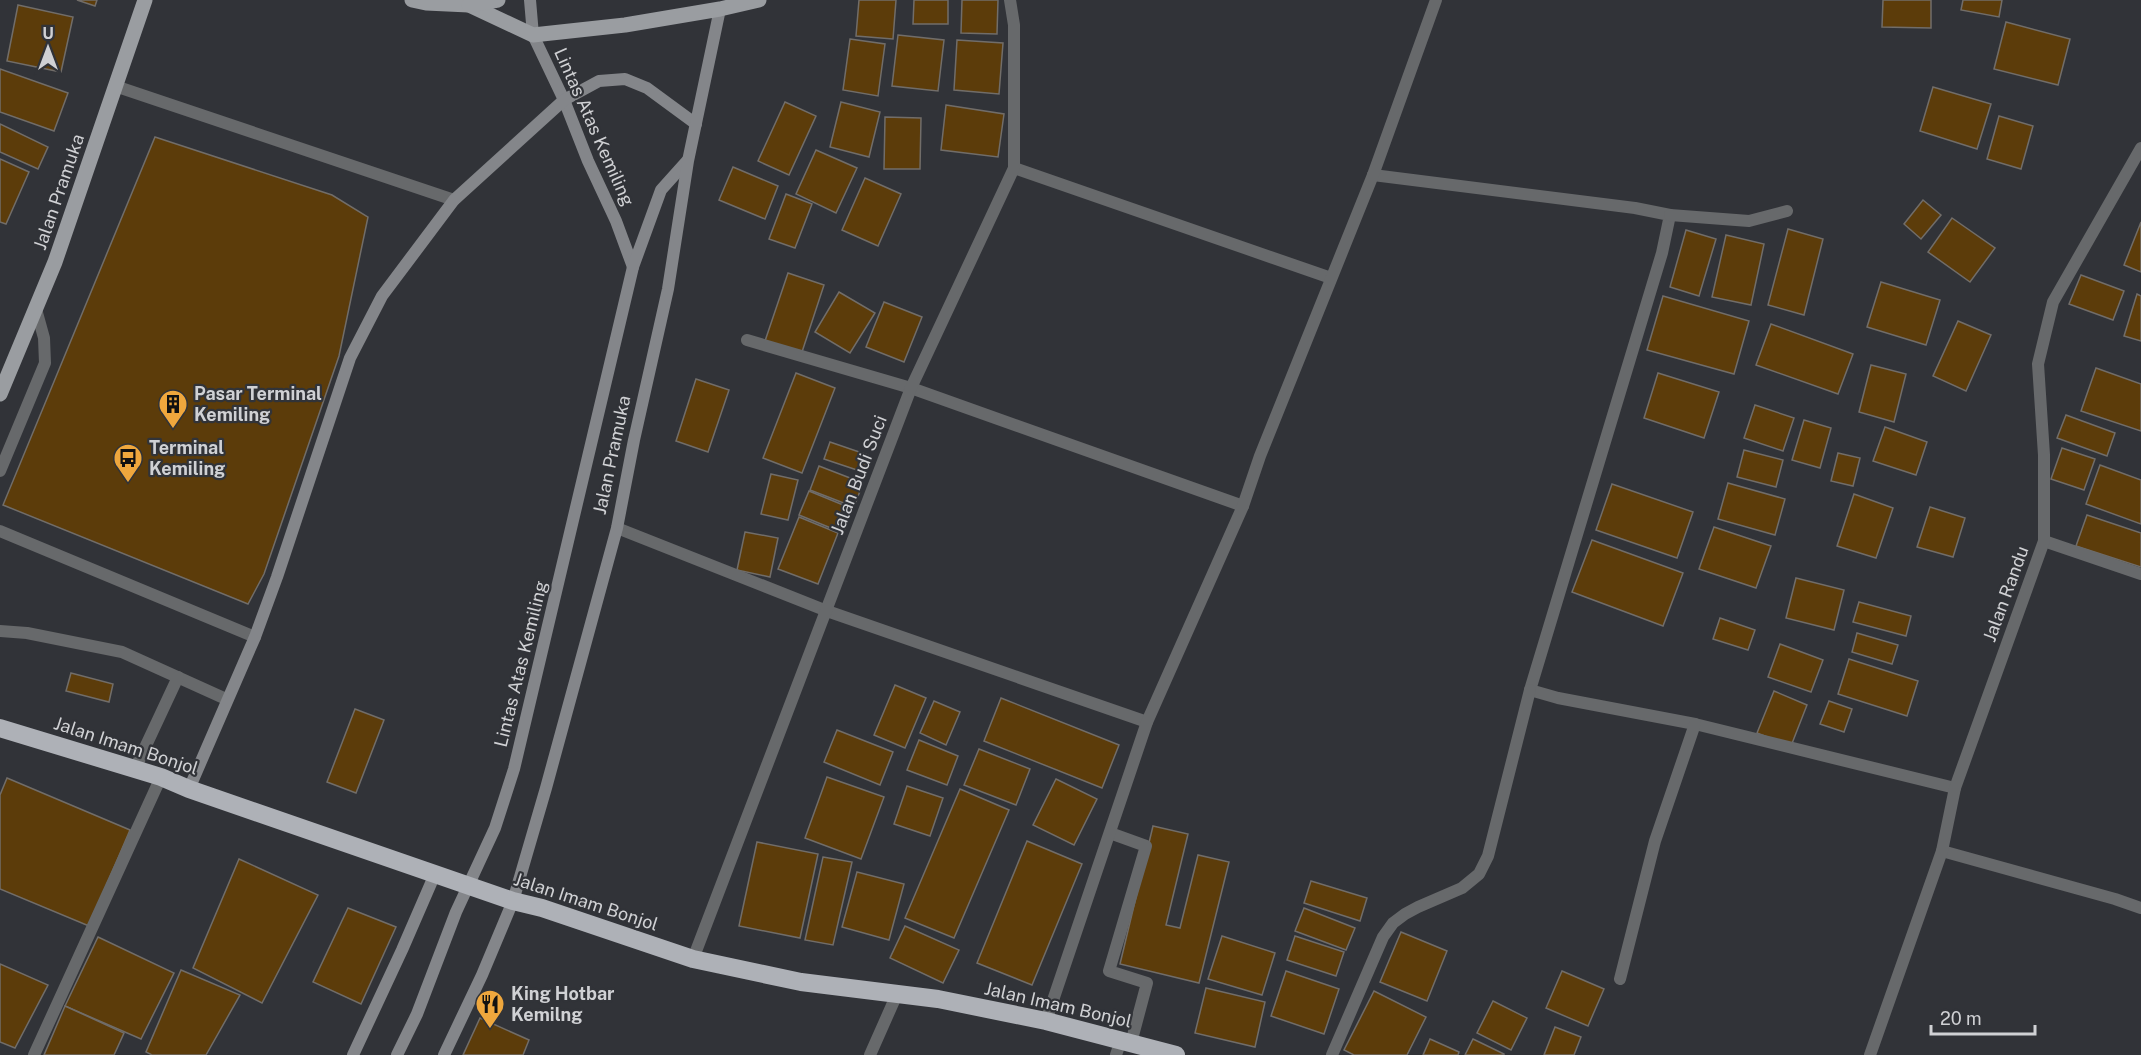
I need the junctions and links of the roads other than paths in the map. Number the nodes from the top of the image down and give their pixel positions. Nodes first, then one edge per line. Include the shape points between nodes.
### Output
1 (145, 0) edge
2 (412, 0) edge
3 (498, 0) edge
4 (530, 0) edge
5 (759, 0) edge
6 (1010, 0) edge
7 (1436, 0) edge
8 (469, 5) junction
9 (720, 9) junction
10 (534, 35) junction
11 (116, 86) junction
12 (564, 100) junction
13 (696, 124) junction
14 (2141, 148) edge
15 (688, 161) junction
16 (1014, 168) junction
17 (1373, 175) junction
18 (454, 201) junction
19 (1787, 212) dead end
20 (1670, 215) junction
21 (632, 271) junction
22 (1331, 278) junction
23 (36, 309) junction
24 (747, 340) dead end
25 (910, 388) junction
26 (0, 394) edge
27 (0, 471) edge
28 (1242, 506) junction
29 (617, 528) junction
30 (0, 531) edge
31 (2044, 541) junction
32 (2141, 574) edge
33 (827, 611) junction
34 (0, 632) edge
35 (255, 637) junction
36 (178, 678) junction
37 (1530, 690) junction
38 (226, 699) junction
39 (1147, 722) junction
40 (1695, 724) junction
41 (0, 728) edge
42 (135, 769) junction
43 (160, 777) junction
44 (1955, 788) junction
45 (189, 789) junction
46 (1110, 833) junction
47 (1942, 851) junction
48 (435, 874) junction
49 (513, 901) junction
50 (2141, 908) edge
51 (693, 959) junction
52 (1620, 979) dead end
53 (897, 994) junction
54 (1046, 1021) junction
55 (1123, 1046) edge
56 (34, 1055) edge
57 (352, 1055) edge
58 (397, 1055) edge
59 (444, 1055) edge
60 (870, 1055) edge
61 (1176, 1055) edge
62 (1332, 1055) edge
63 (1870, 1055) edge

1 - 11 main road, Jalan Pramuka
2 - 8 main road
3 - 8 main road
4 - 10 street, Lintas Atas Kemiling
5 - 9 main road
6 - 16 street, Jalan Budi Suci via 1014,25
7 - 17 street
8 - 10 main road
9 - 10 main road
9 - 13 street, Jalan Pramuka
10 - 12 street, Lintas Atas Kemiling
11 - 18 street
11 - 23 main road, Jalan Pramuka
12 - 13 street via 599,81 625,79 647,88
12 - 18 street
12 - 21 street, Lintas Atas Kemiling via 616,221
13 - 15 street, Jalan Pramuka
14 - 31 street, Jalan Randu via 2053,302 2038,363
15 - 21 street, Lintas Atas Kemiling via 661,190
15 - 29 street, Jalan Pramuka via 668,289
16 - 22 street
16 - 25 street, Jalan Budi Suci
17 - 20 street
17 - 22 street
18 - 35 street via 382,296 350,358
19 - 20 street via 1749,221
20 - 37 street via 1662,253
21 - 58 street, Lintas Atas Kemiling via 514,769 495,828
22 - 28 street
23 - 26 main road, Jalan Pramuka
23 - 27 street via 44,338 45,363
24 - 25 street
25 - 28 street
25 - 33 street, Jalan Budi Suci
28 - 39 street
29 - 33 street
29 - 49 street, Jalan Pramuka
30 - 35 street
31 - 32 street
31 - 44 street, Jalan Randu
33 - 39 street
33 - 51 street, Jalan Budi Suci
34 - 36 street via 27,633 122,652
35 - 38 street
36 - 38 street
36 - 42 street
37 - 40 street
37 - 62 street via 1488,856 1479,874 1462,888 1418,907 1393,924 1383,937
38 - 45 street
39 - 46 street
40 - 44 street
40 - 52 street via 1655,840
41 - 42 highway, Jalan Imam Bonjol
42 - 43 highway, Jalan Imam Bonjol
43 - 45 highway, Jalan Imam Bonjol
43 - 56 street
44 - 47 street, Jalan Randu
45 - 48 highway, Jalan Imam Bonjol
46 - 54 street
46 - 55 street via 1146,846 1109,971 1147,983
47 - 50 street
47 - 63 street, Jalan Randu
48 - 49 highway, Jalan Imam Bonjol
48 - 57 street
49 - 51 highway, Jalan Imam Bonjol
49 - 59 street, Jalan Pramuka
51 - 53 highway, Jalan Imam Bonjol via 801,982
53 - 54 highway, Jalan Imam Bonjol
53 - 60 street
54 - 55 highway, Jalan Imam Bonjol
55 - 61 highway, Jalan Imam Bonjol

